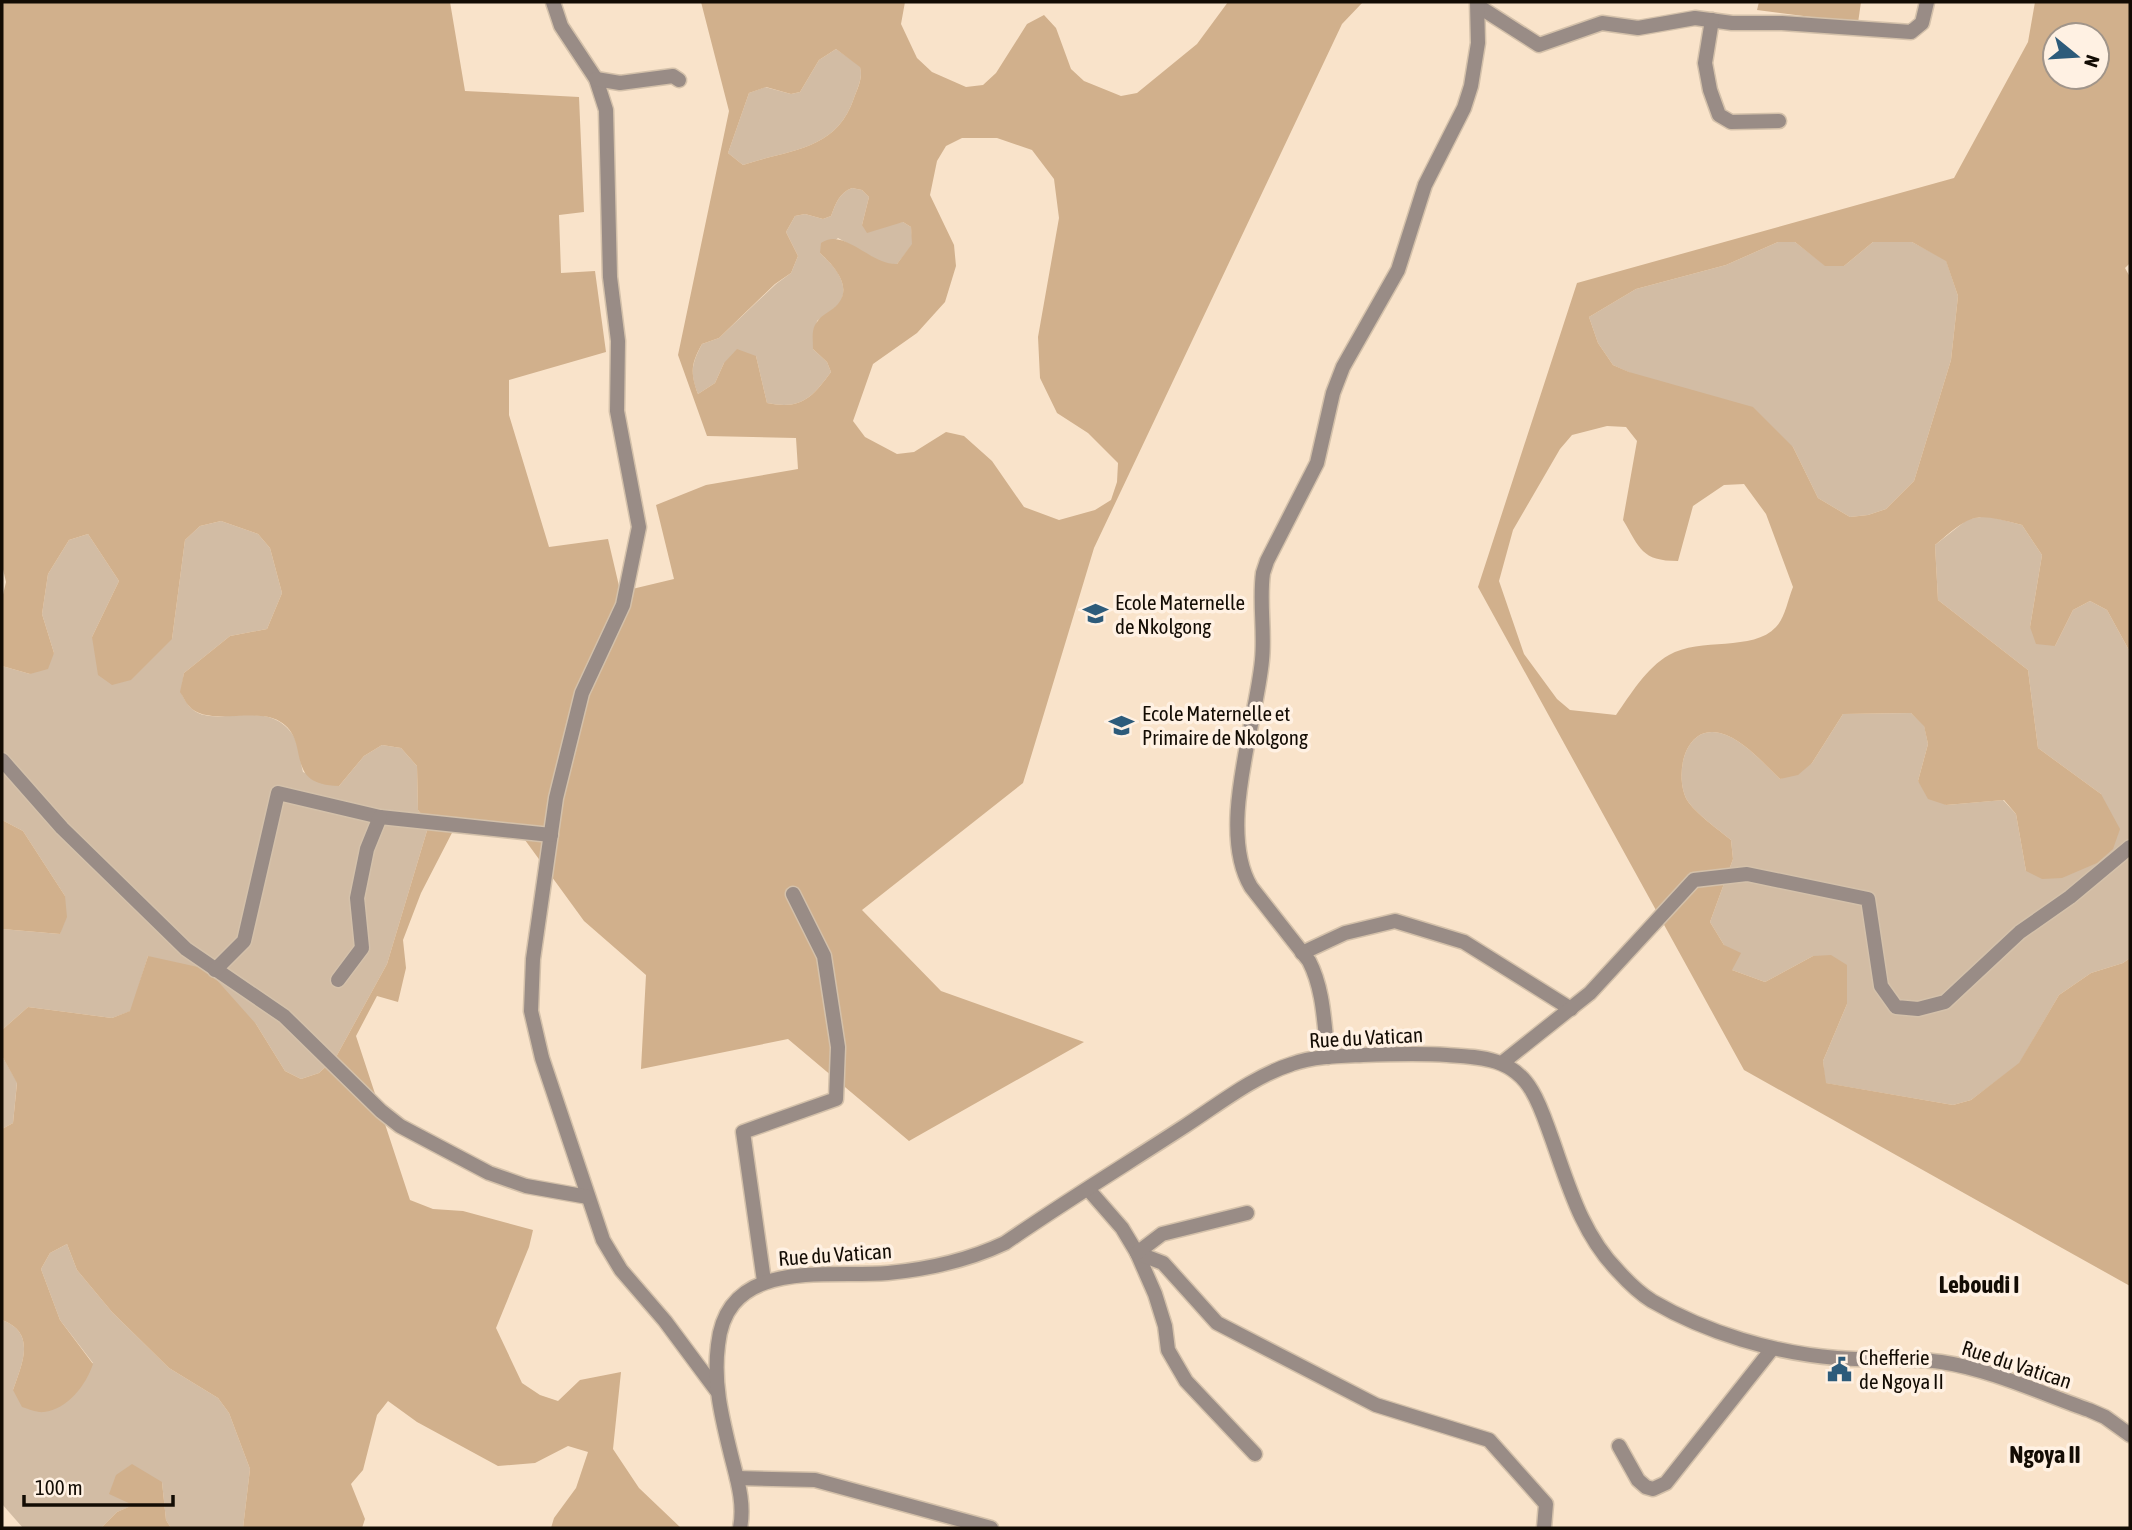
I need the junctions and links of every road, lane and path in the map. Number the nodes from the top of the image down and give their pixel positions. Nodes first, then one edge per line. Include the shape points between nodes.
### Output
1 (553, 2) edge
2 (1927, 2) edge
3 (1477, 4) edge
4 (1712, 20) junction
5 (596, 79) junction
6 (679, 80) dead end
7 (1779, 121) dead end
8 (2, 760) edge
9 (380, 817) junction
10 (551, 835) junction
11 (2130, 847) edge
12 (793, 894) dead end
13 (1303, 953) junction
14 (215, 970) junction
15 (338, 979) dead end
16 (1571, 1009) junction
17 (1328, 1057) junction
18 (1502, 1062) junction
19 (1088, 1189) junction
20 (588, 1197) junction
21 (1247, 1213) dead end
22 (1137, 1253) junction
23 (764, 1281) junction
24 (1772, 1349) junction
25 (717, 1391) junction
26 (2130, 1435) edge
27 (1619, 1446) dead end
28 (1255, 1454) dead end
29 (737, 1478) junction
30 (740, 1528) edge
31 (990, 1528) edge
32 (1544, 1528) edge

1 - 5 street via 561,26
2 - 4 street via 1922,23 1911,32
3 - 4 street via 1539,45 1602,23 1638,28 1686,18
3 - 13 street via 1478,43 1464,108 1425,184 1398,270 1343,367 1317,463 1263,573 1263,656 1236,837 1244,876
4 - 7 street via 1705,64 1719,115 1731,122
5 - 6 street via 620,83 673,76
5 - 10 street via 606,110 609,265 618,341 617,411 639,527 624,605 582,693
8 - 14 street via 80,847 186,949
9 - 10 street
9 - 14 street via 278,793 244,941
9 - 15 street via 358,898 362,948
10 - 20 street via 533,959 531,1011
11 - 16 street via 2020,932 1945,1002 1917,1009 1896,1007 1881,986 1868,898 1748,874 1694,880
12 - 23 street via 824,956 838,1047 836,1100 743,1132
13 - 16 street via 1345,933 1395,921 1464,942
13 - 17 street via 1320,987
14 - 20 street via 284,1016 381,1111 413,1134 489,1173 526,1186
16 - 18 street
17 - 18 street, Rue du Vatican via 1422,1053
17 - 19 street, Rue du Vatican via 1275,1071 1244,1088
18 - 24 street, Rue du Vatican via 1518,1073 1539,1104 1578,1213 1602,1255 1639,1291 1670,1311
19 - 22 street
19 - 23 street, Rue du Vatican via 1005,1243 953,1264
20 - 25 street via 616,1263
21 - 22 street via 1162,1234
22 - 28 street via 1155,1294 1168,1350 1186,1381
22 - 32 street via 1163,1263 1217,1323 1376,1405 1489,1440 1546,1504
23 - 25 street, Rue du Vatican via 745,1293 722,1325
24 - 26 street, Rue du Vatican via 1964,1367 2090,1410
24 - 27 street via 1660,1487 1646,1487 1638,1480
25 - 29 street, Rue du Vatican
29 - 30 street, Rue du Vatican
29 - 31 street via 815,1480

